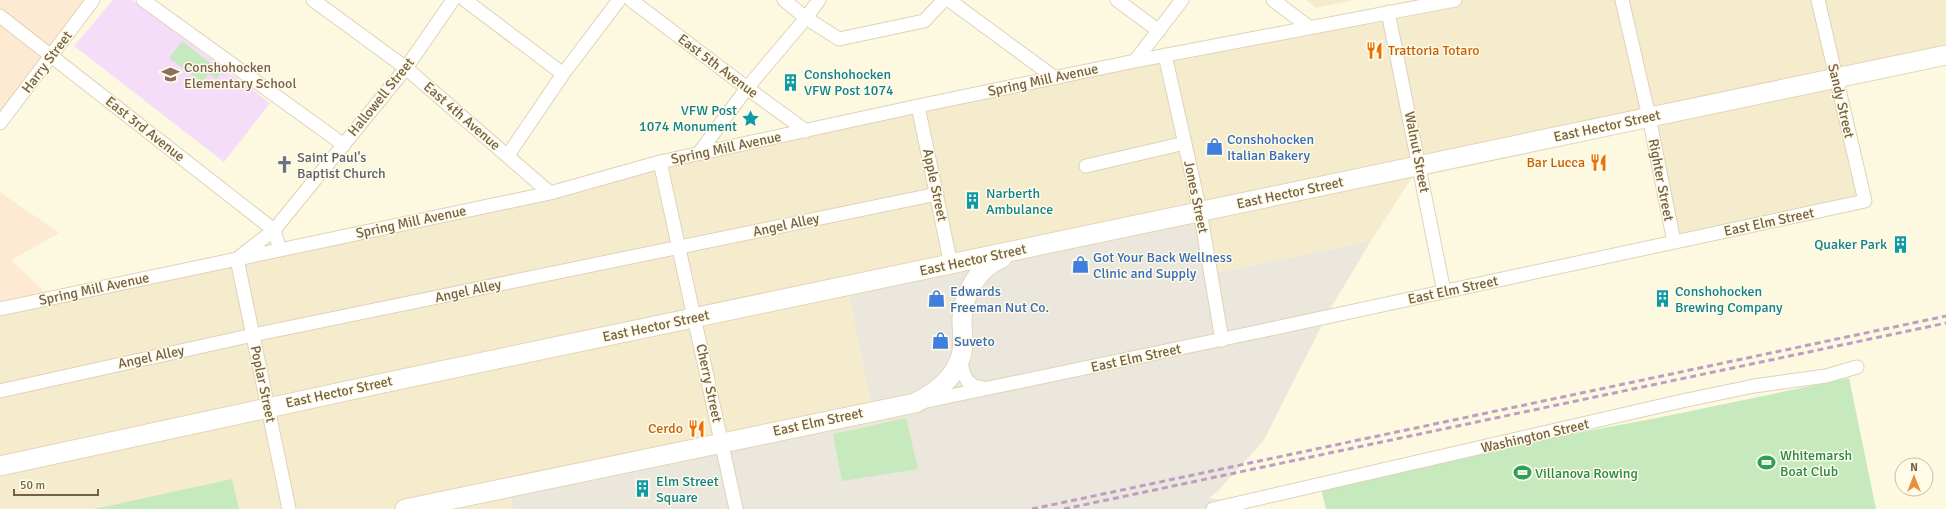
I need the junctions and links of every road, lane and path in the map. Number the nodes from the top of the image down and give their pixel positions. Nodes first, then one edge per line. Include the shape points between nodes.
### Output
1 (93, 0) edge
2 (143, 0) edge
3 (313, 0) edge
4 (453, 0) edge
5 (465, 0) edge
6 (619, 0) edge
7 (631, 0) edge
8 (784, 0) edge
9 (819, 0) edge
10 (944, 0) edge
11 (950, 0) edge
12 (1117, 0) edge
13 (1182, 0) edge
14 (1273, 0) edge
15 (1455, 0) edge
16 (1622, 0) edge
17 (1818, 0) edge
18 (1388, 12) junction
19 (0, 16) edge
20 (806, 18) junction
21 (1309, 27) junction
22 (1159, 32) junction
23 (1165, 55) junction
24 (1946, 55) edge
25 (52, 56) junction
26 (1135, 61) junction
27 (406, 68) junction
28 (563, 74) junction
29 (1054, 78) junction
30 (1836, 78) junction
31 (747, 88) junction
32 (918, 106) junction
33 (1649, 117) junction
34 (0, 123) edge
35 (806, 131) junction
36 (1185, 143) junction
37 (344, 145) junction
38 (699, 153) junction
39 (508, 156) junction
40 (660, 162) junction
41 (1420, 165) junction
42 (1086, 166) dead end
43 (550, 193) junction
44 (937, 194) junction
45 (1865, 201) joint
46 (1200, 211) junction
47 (274, 230) junction
48 (1674, 242) junction
49 (1031, 247) junction
50 (679, 248) junction
51 (280, 250) junction
52 (237, 259) junction
53 (951, 265) junction
54 (1444, 292) junction
55 (966, 296) junction
56 (0, 309) edge
57 (694, 318) junction
58 (253, 335) junction
59 (1222, 340) junction
60 (961, 358) junction
61 (1857, 367) dead end
62 (994, 387) junction
63 (0, 391) edge
64 (916, 403) junction
65 (268, 407) junction
66 (722, 442) junction
67 (0, 466) edge
68 (289, 509) edge
69 (405, 509) edge
70 (736, 509) edge
71 (1213, 509) edge

1 - 25 street, Harry Street
2 - 37 street
3 - 27 street, East 4th Avenue
4 - 27 street, Hallowell Street
5 - 28 street
6 - 28 street
7 - 31 street, East 5th Avenue
8 - 20 street
9 - 20 street
10 - 20 street via 924,21 839,39
11 - 29 street
12 - 22 street
13 - 22 street
14 - 21 street
15 - 18 street, Spring Mill Avenue
16 - 33 street, Righter Street
17 - 30 street, Sandy Street
18 - 21 street, Spring Mill Avenue
18 - 41 street, Walnut Street
19 - 25 street, East 3rd Avenue
20 - 31 street
21 - 23 street, Spring Mill Avenue
22 - 26 street
23 - 26 street, Spring Mill Avenue
23 - 36 street, Jones Street
24 - 30 main road, East Hector Street
25 - 34 street, Harry Street
25 - 47 street, East 3rd Avenue
26 - 29 street, Spring Mill Avenue
27 - 37 street, Hallowell Street
27 - 39 street, East 4th Avenue
28 - 39 street
29 - 32 street, Spring Mill Avenue
30 - 33 main road, East Hector Street
30 - 45 street, Sandy Street
31 - 35 street, East 5th Avenue
31 - 38 street
32 - 35 street, Spring Mill Avenue
32 - 44 street, Apple Street
33 - 41 main road, East Hector Street
33 - 48 street, Righter Street
35 - 38 street, Spring Mill Avenue
36 - 42 street
36 - 46 street, Jones Street
37 - 47 street, Hallowell Street
38 - 40 street, Spring Mill Avenue
39 - 43 street, East 4th Avenue
40 - 43 street, Spring Mill Avenue
40 - 50 street, Cherry Street
41 - 46 main road, East Hector Street
41 - 54 street, Walnut Street
43 - 51 street, Spring Mill Avenue
44 - 50 street, Angel Alley
44 - 53 street, Apple Street
45 - 48 street, East Elm Street
46 - 49 main road, East Hector Street
46 - 59 street, Jones Street
47 - 51 street
47 - 52 street, Hallowell Street
48 - 54 street, East Elm Street
49 - 53 main road, East Hector Street
49 - 55 main road via 998,259 988,266 974,281
50 - 57 street, Cherry Street
50 - 58 street, Angel Alley
51 - 52 street, Spring Mill Avenue
52 - 56 street, Spring Mill Avenue
52 - 58 street, Poplar Street
53 - 55 main road via 964,278
53 - 57 main road, East Hector Street
54 - 59 street, East Elm Street
55 - 60 main road
57 - 65 main road, East Hector Street
57 - 66 street, Cherry Street
58 - 63 street, Angel Alley
58 - 65 street, Poplar Street
59 - 62 street, East Elm Street
60 - 62 street via 964,376 971,385 980,388
60 - 64 main road via 939,389
61 - 71 street, Washington Street via 1826,376 1754,386 1682,401
62 - 64 street, East Elm Street
64 - 66 main road, East Elm Street
65 - 67 main road, East Hector Street
65 - 68 street, Poplar Street
66 - 69 main road, East Elm Street
66 - 70 street, Cherry Street

